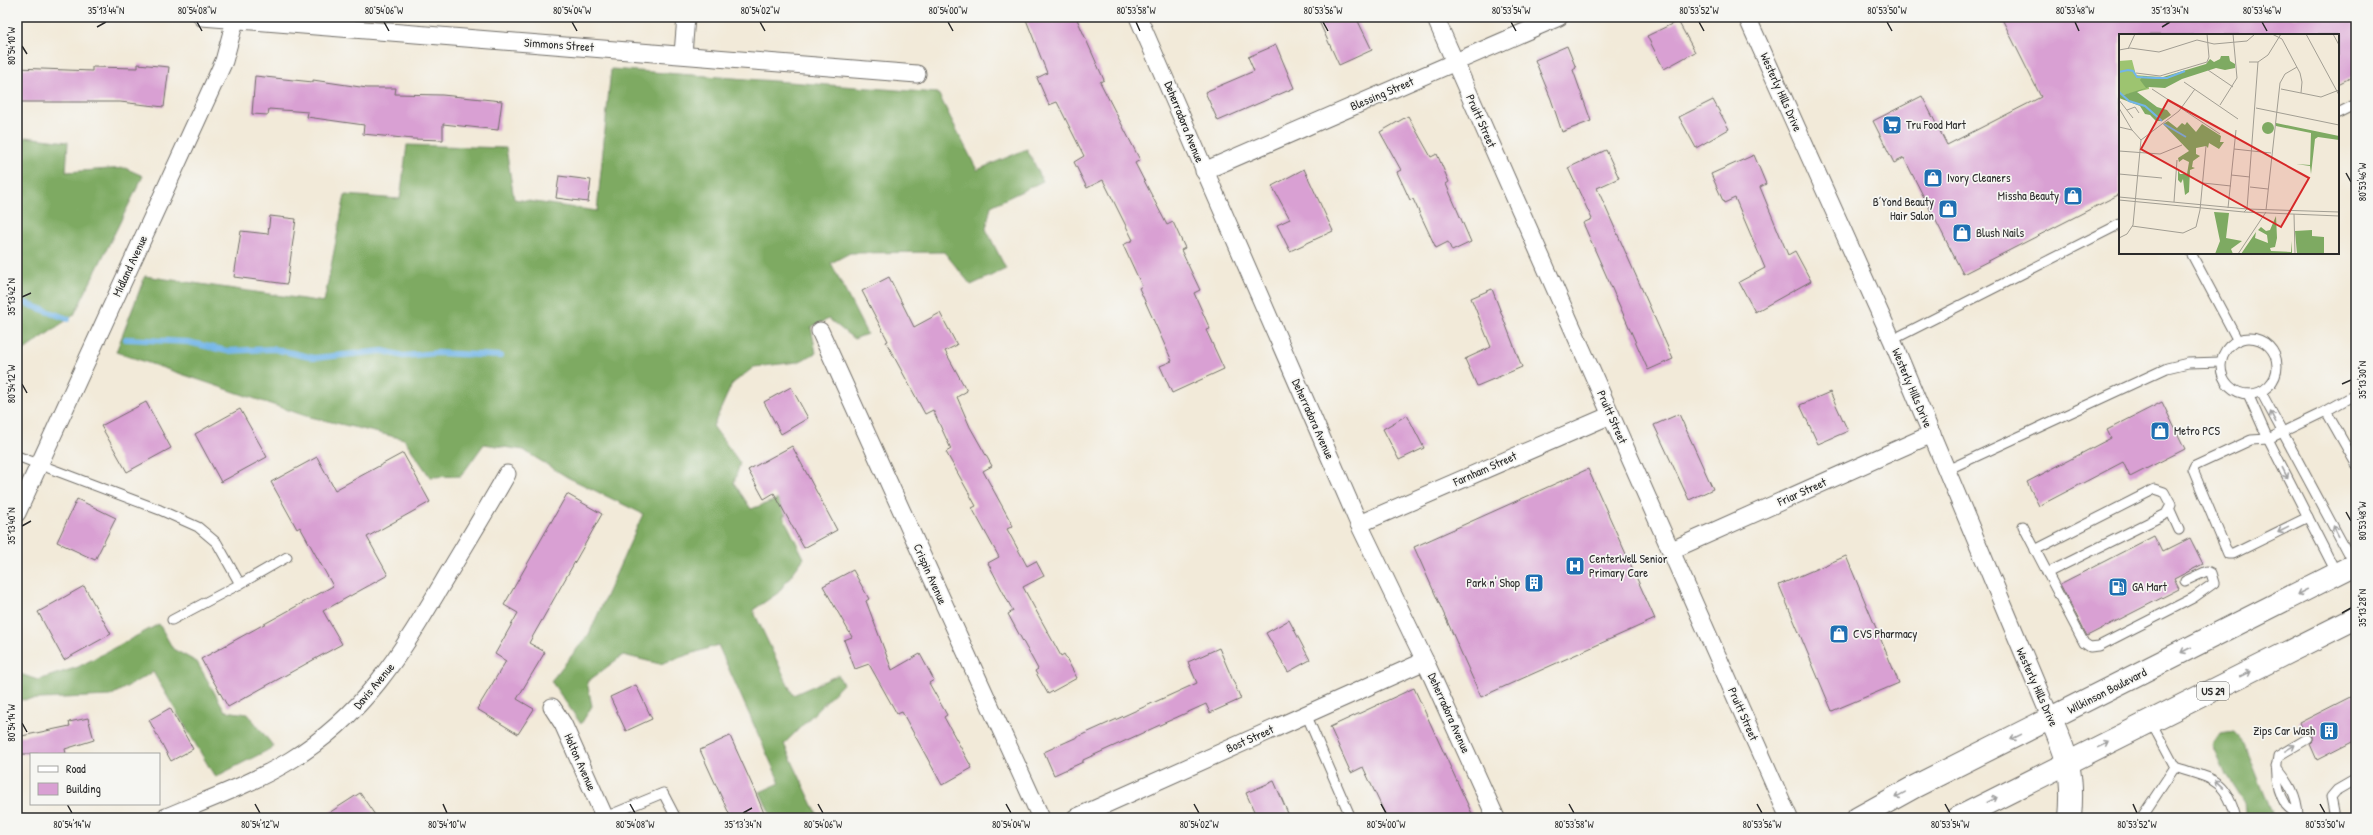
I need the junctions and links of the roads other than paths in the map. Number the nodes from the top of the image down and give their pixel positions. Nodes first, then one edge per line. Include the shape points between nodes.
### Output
1 (202, 17) edge
2 (686, 17) edge
3 (1138, 17) edge
4 (1435, 17) edge
5 (1560, 17) edge
6 (1747, 17) edge
7 (236, 18) edge
8 (683, 54) junction
9 (1455, 62) junction
10 (917, 74) dead end
11 (2356, 104) edge
12 (2339, 112) edge
13 (1204, 171) junction
14 (2119, 225) edge
15 (2192, 254) edge
16 (820, 331) dead end
17 (1892, 340) junction
18 (2238, 341) junction
19 (2221, 362) junction
20 (2261, 392) junction
21 (2248, 394) junction
22 (2356, 394) edge
23 (2326, 411) junction
24 (1611, 414) junction
25 (2281, 432) junction
26 (1932, 434) junction
27 (2268, 439) junction
28 (17, 456) edge
29 (40, 464) junction
30 (2356, 464) edge
31 (1947, 470) junction
32 (507, 474) dead end
33 (2170, 510) junction
34 (17, 513) edge
35 (2308, 517) junction
36 (1359, 524) junction
37 (2023, 526) dead end
38 (2180, 530) dead end
39 (1672, 550) junction
40 (2036, 550) junction
41 (287, 558) dead end
42 (2349, 568) edge
43 (2048, 573) junction
44 (2185, 581) dead end
45 (240, 584) junction
46 (2356, 618) edge
47 (172, 620) dead end
48 (1425, 661) junction
49 (552, 707) dead end
50 (1306, 714) junction
51 (2051, 719) junction
52 (2151, 722) junction
53 (2307, 739) dead end
54 (2069, 762) junction
55 (2175, 767) junction
56 (2356, 780) edge
57 (2299, 816) edge
58 (164, 818) edge
59 (605, 818) edge
60 (676, 818) edge
61 (1040, 818) edge
62 (1075, 818) edge
63 (1351, 818) edge
64 (1496, 818) edge
65 (1789, 818) edge
66 (1858, 818) edge
67 (1958, 818) edge
68 (2070, 818) edge
69 (2141, 818) edge
70 (2236, 818) edge
71 (2335, 818) edge

1 - 7 street, Simmons Street
2 - 8 street
3 - 13 street, Deherradora Avenue
4 - 9 street, Pruitt Street
5 - 9 street, Blessing Street
6 - 17 street, Westerly Hills Drive
7 - 8 street, Simmons Street
7 - 29 street, Midland Avenue via 224,61
8 - 10 street, Simmons Street
9 - 13 street, Blessing Street
9 - 24 street, Pruitt Street
11 - 12 lane
13 - 36 street, Deherradora Avenue
14 - 17 lane
15 - 18 lane
16 - 61 street, Crispin Avenue
17 - 26 street, Westerly Hills Drive
18 - 19 lane via 2230,346
18 - 20 lane via 2247,339 2264,343 2275,357 2277,365 2273,381
19 - 21 lane via 2224,379 2229,386
19 - 31 lane via 2188,363 2167,368
20 - 21 lane
25 -> 20 lane
21 - 27 lane
22 - 23 lane
23 - 25 lane
23 - 30 lane
24 - 36 street, Farnham Street
24 - 39 street, Pruitt Street
25 - 27 lane
42 -> 25 lane
26 - 31 street, Westerly Hills Drive
26 - 39 street, Friar Street
27 -> 35 lane
35 -> 27 lane via 2233,554 2225,551 2193,470 2195,466 2251,440
28 - 29 lane
29 - 34 street, Midland Avenue
29 - 45 lane via 198,526 217,543
31 - 51 street, Westerly Hills Drive
32 - 58 street, Davis Avenue via 410,639 372,692 355,710 334,729 291,760
33 - 38 lane
33 - 40 lane via 2171,506 2164,492 2155,489
33 - 43 lane
35 - 42 lane
36 - 48 street, Deherradora Avenue
37 - 40 lane
39 - 65 street, Pruitt Street
40 - 43 lane
41 - 45 lane
42 -> 51 main road, Wilkinson Boulevard
43 - 44 lane via 2084,643 2090,647 2099,646 2193,598 2214,583 2211,573 2207,571
45 - 47 lane
52 -> 46 main road, US 29
48 - 50 street, Bost Street
48 - 64 street, Deherradora Avenue
49 - 59 street, Holton Avenue via 563,724
50 - 62 street, Bost Street
50 - 63 lane
51 - 54 main road, Westerly Hills Drive
51 -> 66 main road, Wilkinson Boulevard via 1914,787
54 -> 52 main road, US 29
52 - 55 lane
57 -> 53 lane via 2297,800 2288,780 2276,767 2278,756
67 -> 54 main road, US 29
54 - 68 main road, Westerly Hills Drive via 2072,784
55 - 69 lane
70 -> 55 lane via 2226,791 2216,780
56 - 71 lane via 2337,790 2331,797
59 - 60 lane via 663,793

